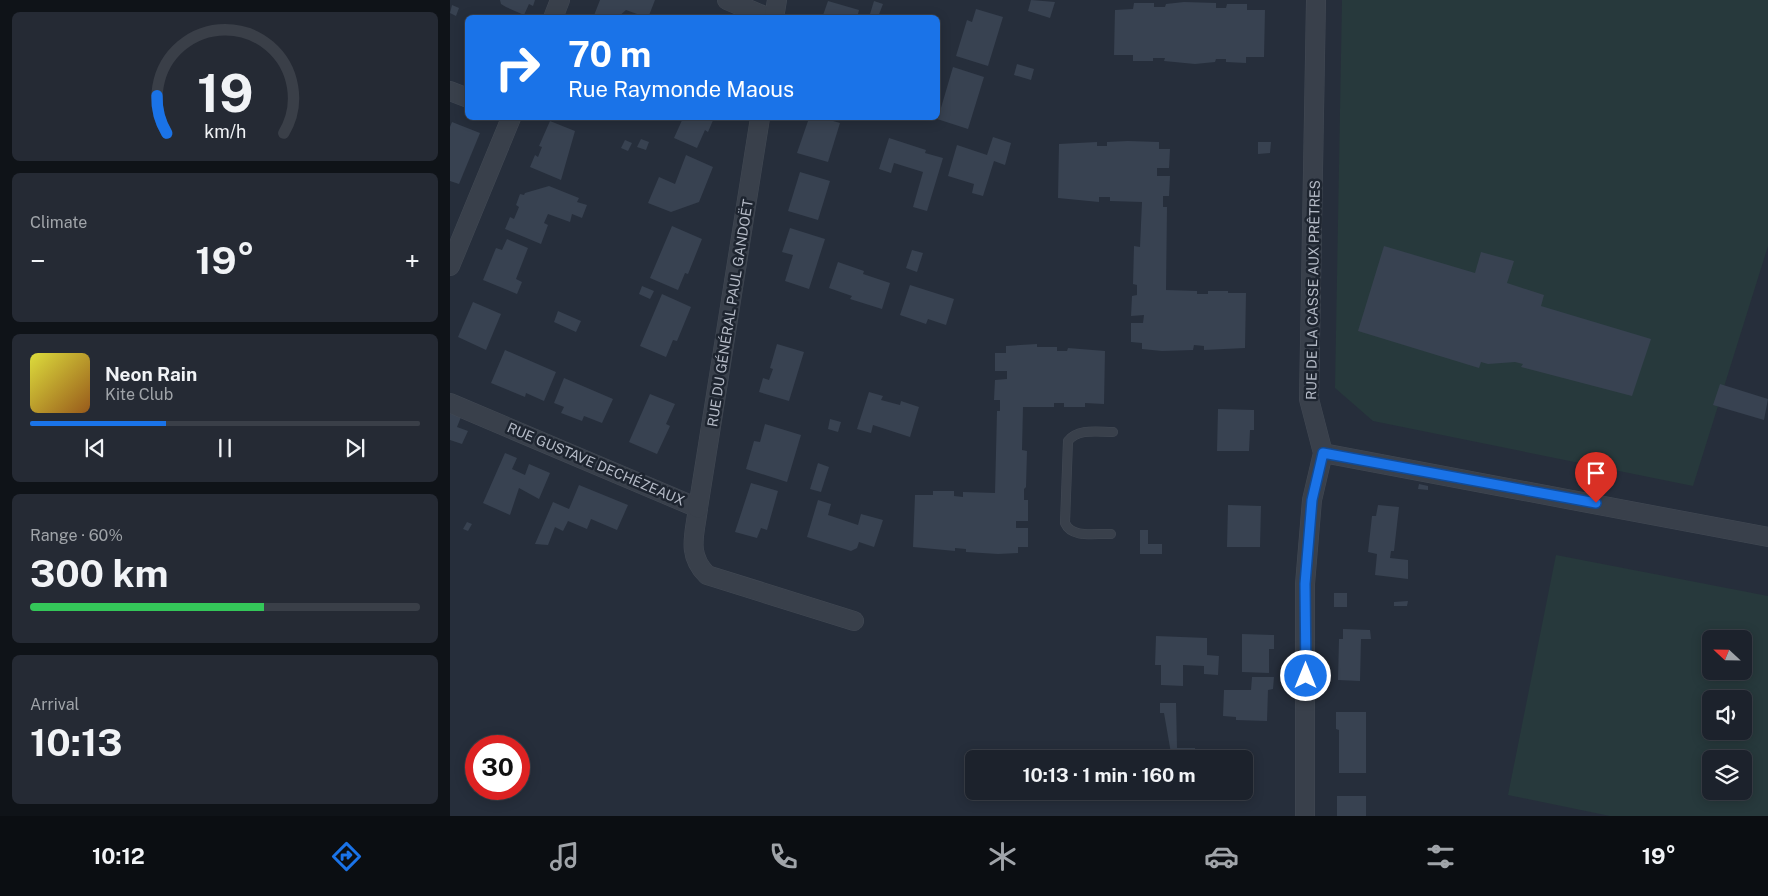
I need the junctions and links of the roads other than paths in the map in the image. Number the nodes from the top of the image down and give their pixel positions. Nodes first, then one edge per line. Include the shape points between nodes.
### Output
1 (560, 0) edge
2 (727, 0) edge
3 (777, 0) edge
4 (1316, 0) edge
5 (553, 15) edge
6 (762, 15) edge
7 (774, 15) edge
8 (450, 91) edge
9 (465, 97) edge
10 (510, 120) edge
11 (760, 120) edge
12 (450, 266) edge
13 (450, 403) edge
14 (1113, 432) dead end
15 (1323, 453) junction
16 (698, 508) junction
17 (1111, 534) dead end
18 (1768, 536) edge
19 (854, 621) dead end
20 (1305, 816) edge

1 - 5 street
2 - 6 street
3 - 7 street
4 - 15 street, RUE DE LA CASSE AUX PRÊTRES via 1310,399
8 - 9 street
10 - 12 street
11 - 16 street, RUE DU GÉNÉRAL PAUL GANDOËT
13 - 16 street, RUE GUSTAVE DECHÉZEAUX
14 - 17 lane via 1080,432 1068,441 1066,523 1068,529 1075,533
15 - 18 street
15 - 20 street, RUE DE LA CASSE AUX PRÊTRES via 1312,500 1305,584
16 - 19 street, RUE GUSTAVE DECHÉZEAUX via 692,550 707,575

